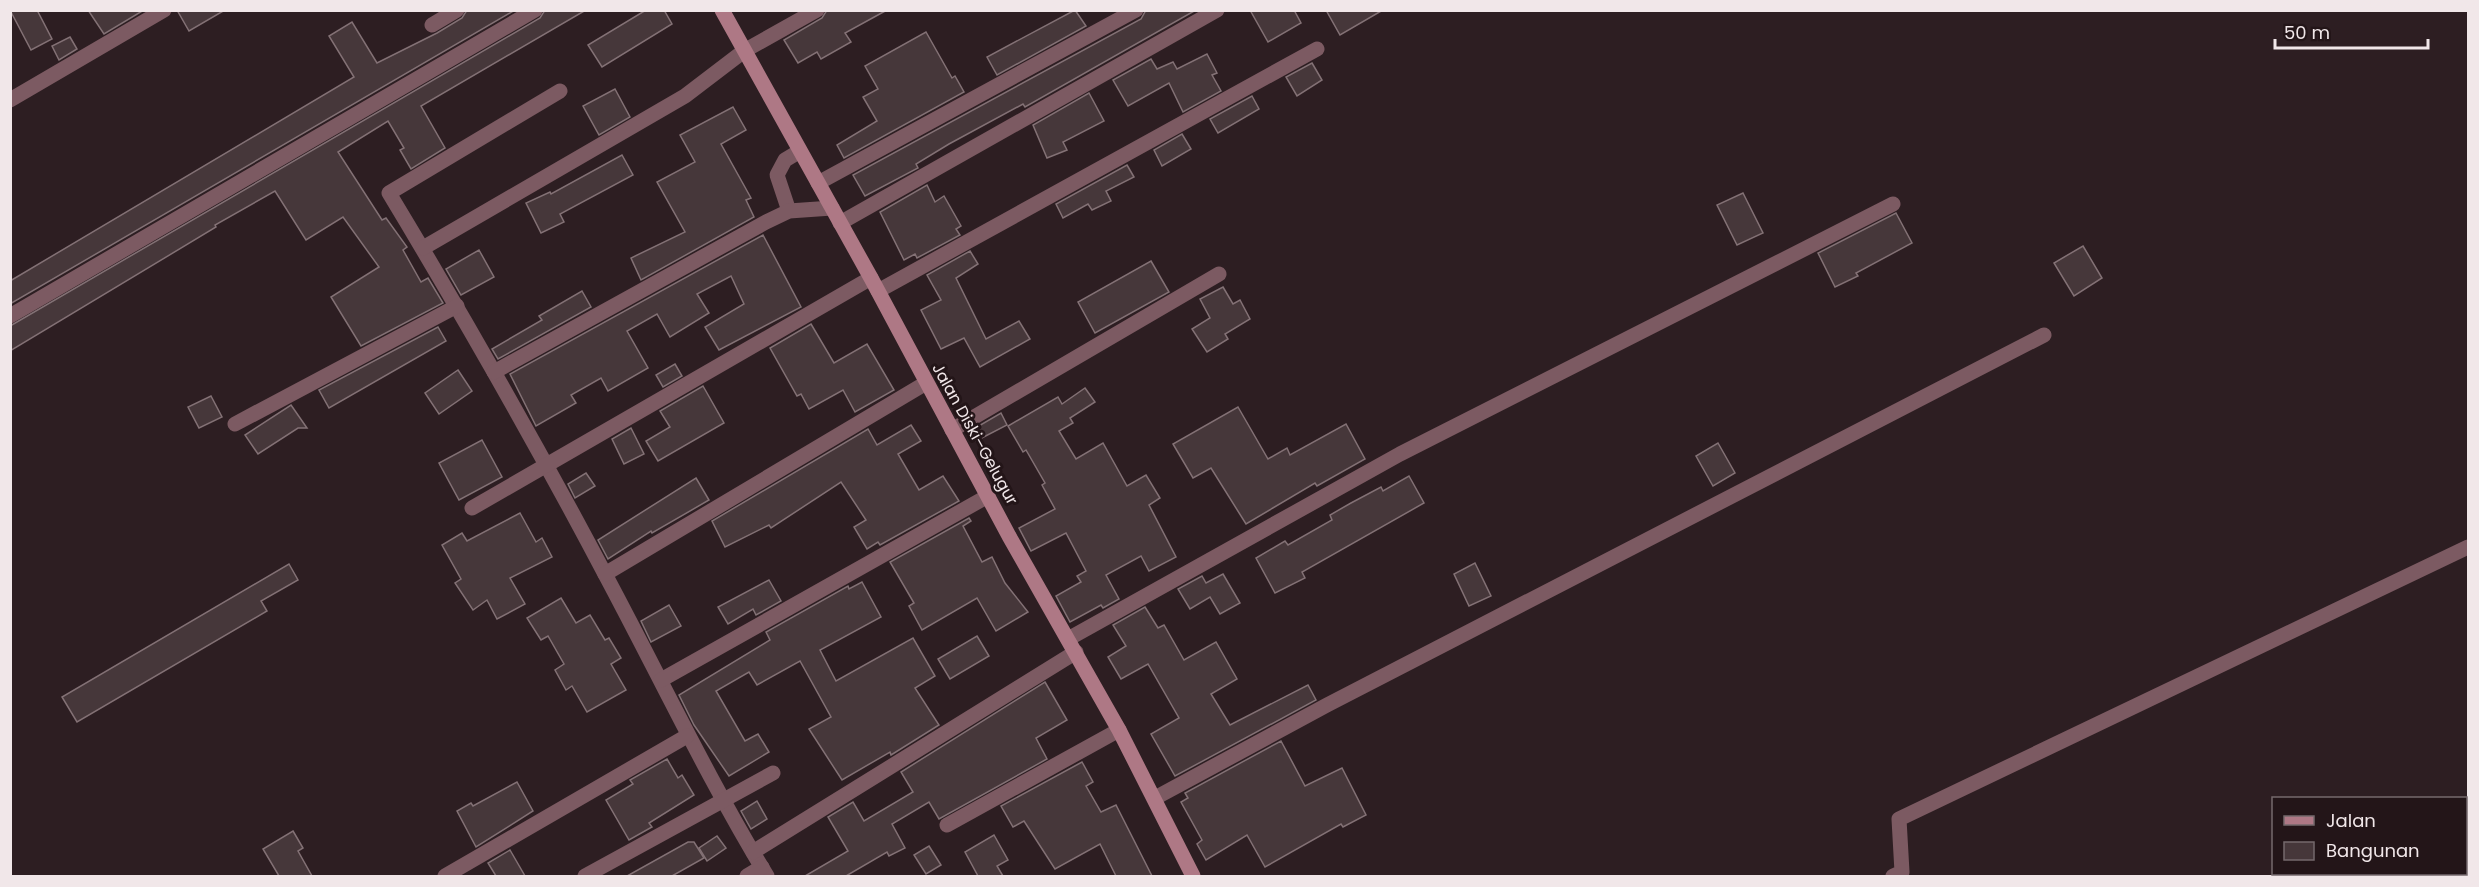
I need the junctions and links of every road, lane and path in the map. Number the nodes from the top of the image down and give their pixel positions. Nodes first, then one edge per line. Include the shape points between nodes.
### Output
1 (164, 10) edge
2 (457, 10) edge
3 (535, 10) edge
4 (722, 10) edge
5 (817, 10) edge
6 (1136, 10) edge
7 (1217, 10) edge
8 (432, 25) dead end
9 (1317, 49) dead end
10 (744, 51) junction
11 (560, 91) dead end
12 (10, 100) edge
13 (800, 150) junction
14 (818, 183) junction
15 (1893, 204) dead end
16 (832, 208) junction
17 (789, 211) junction
18 (840, 223) junction
19 (423, 248) junction
20 (1219, 274) dead end
21 (874, 284) junction
22 (457, 306) junction
23 (10, 316) edge
24 (2044, 335) dead end
25 (494, 372) junction
26 (926, 383) junction
27 (235, 424) dead end
28 (952, 430) junction
29 (545, 466) junction
30 (988, 496) junction
31 (472, 508) dead end
32 (2469, 547) edge
33 (606, 574) junction
34 (1072, 646) junction
35 (661, 680) junction
36 (1119, 730) junction
37 (687, 736) junction
38 (773, 773) dead end
39 (1155, 798) junction
40 (723, 800) junction
41 (947, 825) dead end
42 (753, 852) junction
43 (764, 872) edge
44 (445, 876) edge
45 (585, 876) edge
46 (747, 876) edge
47 (1193, 876) edge
48 (1893, 876) edge

1 - 12 street
2 - 8 street
3 - 23 street
4 - 10 main road, Jalan Diski–Gelugur
5 - 10 street
6 - 14 street
7 - 18 street
9 - 21 street
10 - 13 main road, Jalan Diski–Gelugur
10 - 19 street via 685,96
11 - 19 street via 389,193
13 - 14 main road, Jalan Diski–Gelugur
13 - 17 street via 785,160 777,175
14 - 16 main road, Jalan Diski–Gelugur
15 - 34 street via 1400,454
16 - 17 street
16 - 18 main road, Jalan Diski–Gelugur
17 - 25 street
18 - 21 main road, Jalan Diski–Gelugur
19 - 22 street
20 - 28 street
21 - 26 main road, Jalan Diski–Gelugur
21 - 29 street
22 - 25 street
22 - 27 street
24 - 39 street via 1327,705
25 - 29 street
26 - 28 main road, Jalan Diski–Gelugur
26 - 33 street
28 - 30 main road, Jalan Diski–Gelugur
29 - 31 street
29 - 33 street
30 - 34 main road, Jalan Diski–Gelugur
30 - 35 street
32 - 48 street via 1899,819 1902,872
33 - 35 street
34 - 36 main road, Jalan Diski–Gelugur
34 - 42 street
35 - 37 street
36 - 39 main road, Jalan Diski–Gelugur
36 - 41 street
37 - 40 street
37 - 44 street
38 - 40 street
39 - 47 main road, Jalan Diski–Gelugur
40 - 42 street
40 - 45 street
42 - 43 street
43 - 46 street

